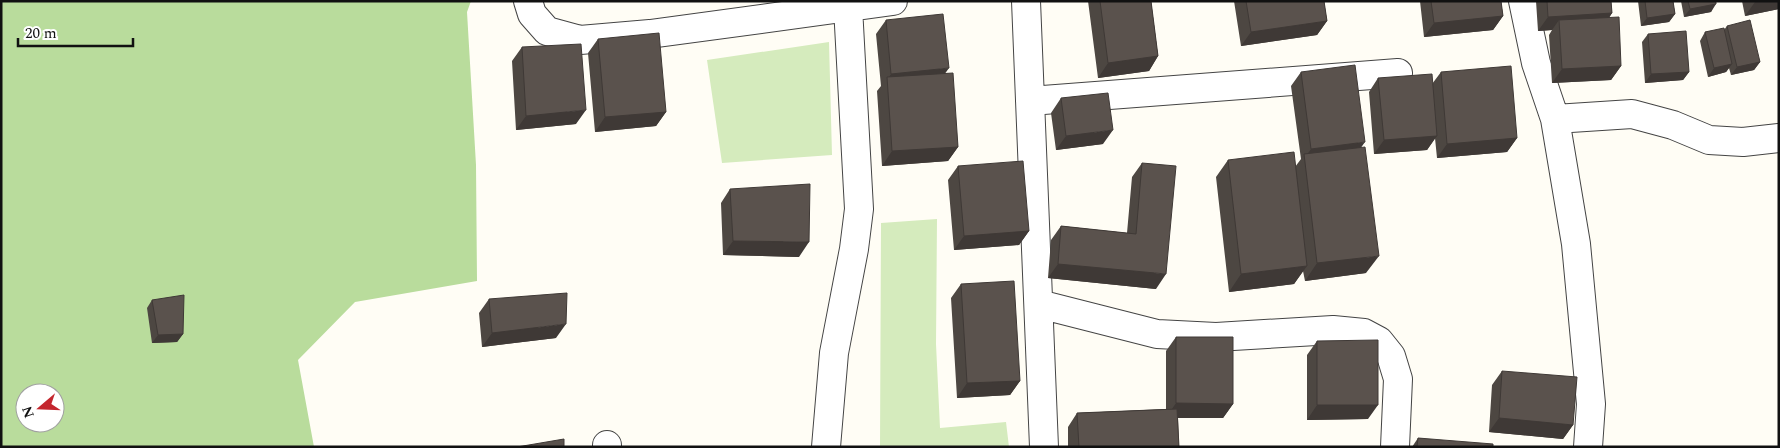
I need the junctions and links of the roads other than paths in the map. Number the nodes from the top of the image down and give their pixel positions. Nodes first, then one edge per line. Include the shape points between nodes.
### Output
1 (528, 1) edge
2 (893, 1) edge
3 (1026, 1) edge
4 (1522, 1) edge
5 (848, 7) junction
6 (1398, 73) dead end
7 (1030, 101) junction
8 (1555, 119) junction
9 (1779, 138) edge
10 (1039, 304) junction
11 (826, 447) edge
12 (1044, 447) edge
13 (1395, 447) edge
14 (1588, 447) edge

1 - 5 street via 532,14 547,31 580,40 650,34
2 - 5 street
3 - 7 street
4 - 8 street via 1536,63
5 - 11 street via 859,209 834,353
6 - 7 street
7 - 10 street
8 - 9 street via 1632,114 1709,140 1743,142
8 - 14 street via 1576,244 1591,404
10 - 12 street
10 - 13 street via 1157,334 1216,337 1333,330 1364,332 1379,341 1391,356 1398,379

